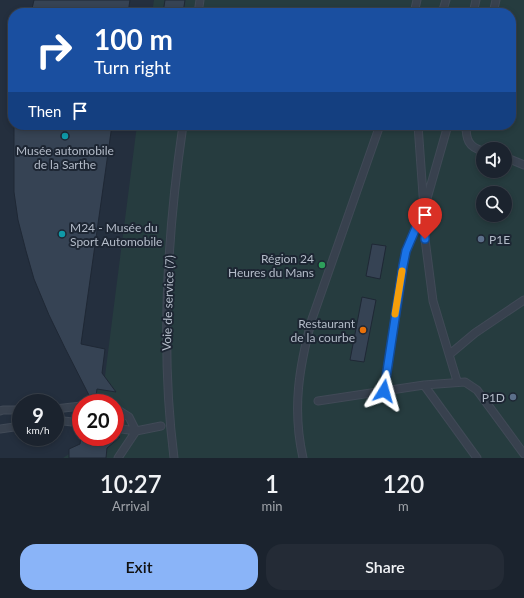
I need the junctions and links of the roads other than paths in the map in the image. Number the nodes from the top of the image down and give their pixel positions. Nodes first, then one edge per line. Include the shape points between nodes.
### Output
1 (182, 130) edge
2 (378, 130) edge
3 (418, 130) edge
4 (447, 130) edge
5 (466, 130) edge
6 (476, 148) edge
7 (512, 160) edge
8 (524, 165) edge
9 (424, 209) junction
10 (524, 300) edge
11 (450, 354) junction
12 (457, 381) junction
13 (424, 385) junction
14 (384, 391) junction
15 (318, 401) dead end
16 (12, 410) edge
17 (0, 411) edge
18 (124, 414) edge
19 (161, 426) dead end
20 (12, 427) edge
21 (0, 429) edge
22 (124, 429) edge
23 (136, 431) junction
24 (524, 454) edge
25 (118, 458) edge
26 (174, 458) edge
27 (303, 458) edge
28 (477, 458) edge

1 - 26 lane, Voie de service (7) via 172,215 166,312 168,411
2 - 27 lane via 303,352 298,381 297,418
3 - 9 lane
4 - 9 lane
5 - 6 lane via 470,145
7 - 8 lane
9 - 11 lane via 433,301
9 - 14 lane via 406,251
10 - 11 lane via 475,333
11 - 12 lane
12 - 13 lane
12 - 24 lane via 465,382 477,390
13 - 14 lane
13 - 28 lane
14 - 15 lane
16 - 17 lane
18 - 23 lane via 129,417
19 - 23 lane
20 - 21 lane
22 - 23 lane
23 - 25 lane

